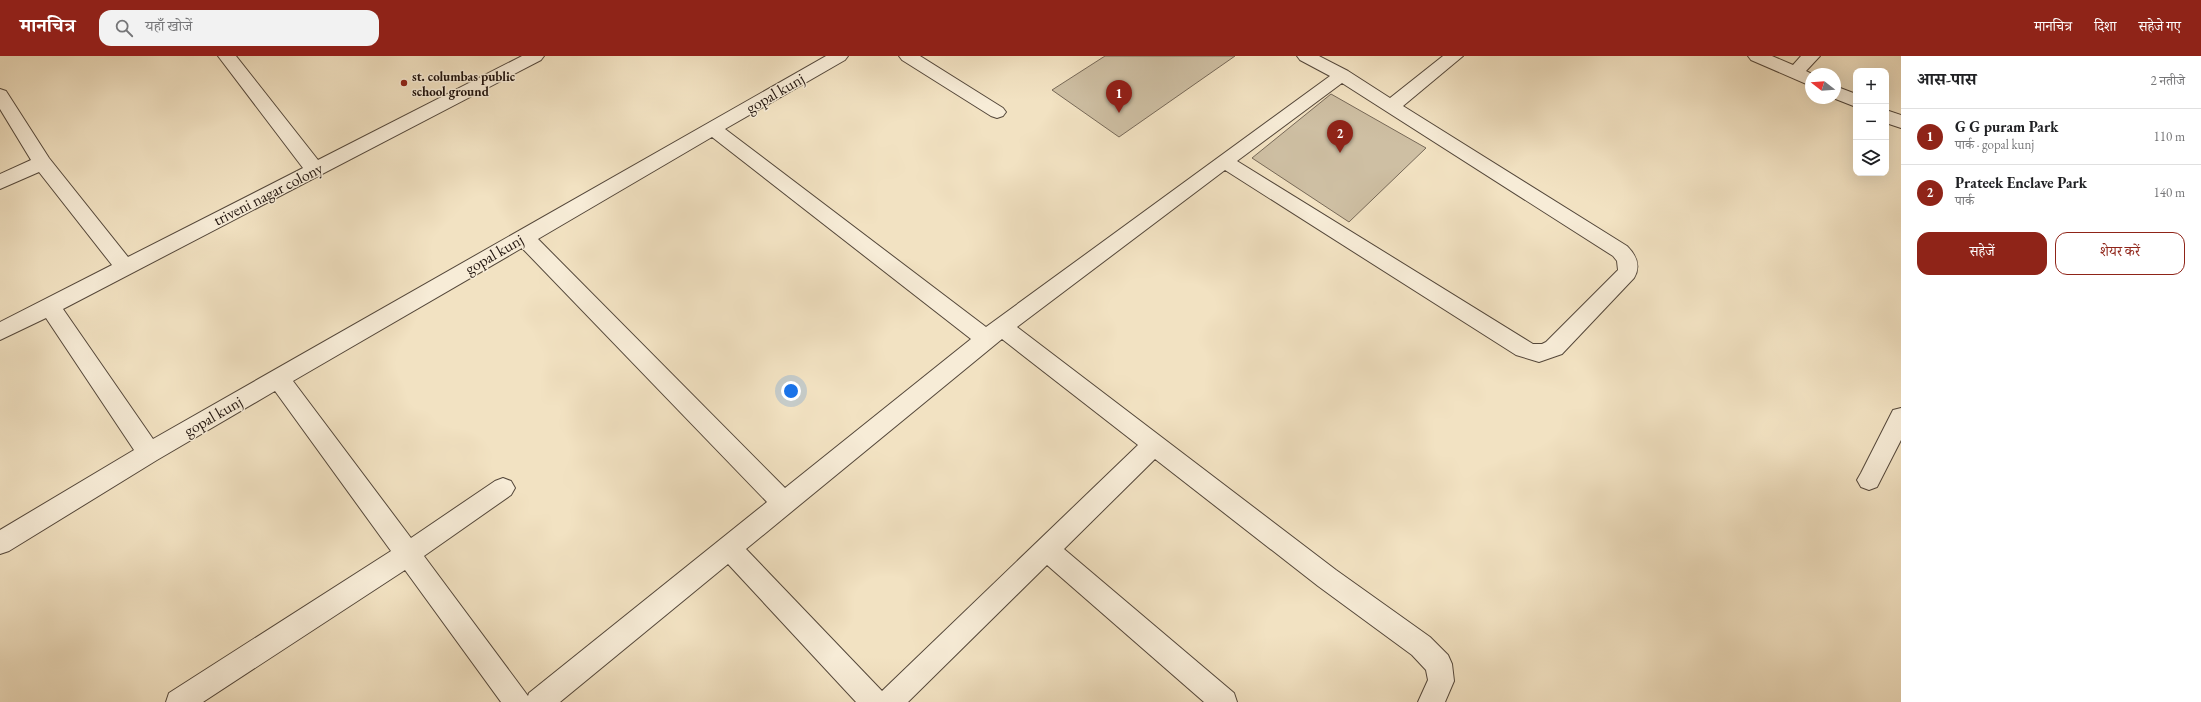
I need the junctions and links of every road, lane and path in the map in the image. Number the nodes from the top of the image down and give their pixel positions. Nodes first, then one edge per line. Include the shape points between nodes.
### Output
1 (227, 56) edge
2 (535, 56) edge
3 (839, 56) edge
4 (908, 56) edge
5 (1306, 56) edge
6 (1454, 56) edge
7 (1757, 56) edge
8 (1811, 56) edge
9 (1795, 73) junction
10 (1342, 75) junction
11 (1805, 77) edge
12 (0, 95) edge
13 (1841, 95) edge
14 (1853, 100) edge
15 (1391, 107) junction
16 (997, 112) dead end
17 (1889, 117) edge
18 (1901, 122) edge
19 (713, 129) junction
20 (1224, 160) junction
21 (42, 163) junction
22 (315, 170) junction
23 (0, 182) edge
24 (524, 237) junction
25 (126, 268) junction
26 (50, 307) junction
27 (0, 332) edge
28 (994, 333) junction
29 (278, 379) junction
30 (1901, 417) edge
31 (1154, 445) junction
32 (149, 453) junction
33 (1869, 480) dead end
34 (503, 488) dead end
35 (784, 502) junction
36 (0, 543) edge
37 (729, 548) junction
38 (1046, 549) junction
39 (408, 554) junction
40 (179, 702) edge
41 (517, 702) edge
42 (539, 702) edge
43 (874, 702) edge
44 (889, 702) edge
45 (1224, 702) edge
46 (1431, 702) edge

1 - 22 street
2 - 22 street, triveni nagar colony
3 - 19 street, gopal kunj
4 - 16 street
5 - 10 street
6 - 15 street
7 - 9 street
8 - 9 street
9 - 11 street
10 - 15 street
10 - 20 street
12 - 21 street
13 - 14 street
15 - 20 street via 1620,251 1627,258 1627,273 1554,348 1544,353 1524,349
17 - 18 street
19 - 24 street, gopal kunj
19 - 28 street
20 - 28 street
21 - 23 street
21 - 25 street
22 - 25 street, triveni nagar colony
24 - 29 street, gopal kunj
24 - 35 street
25 - 26 street, triveni nagar colony
26 - 27 street, triveni nagar colony
26 - 32 street
28 - 31 street
28 - 35 street
29 - 32 street, gopal kunj
29 - 39 street
30 - 33 street
31 - 38 street
31 - 46 street via 1327,578 1421,646 1439,664 1441,681
32 - 36 street, gopal kunj
34 - 39 street
35 - 37 street
37 - 42 street
37 - 43 street
38 - 44 street
38 - 45 street
39 - 40 street
39 - 41 street

